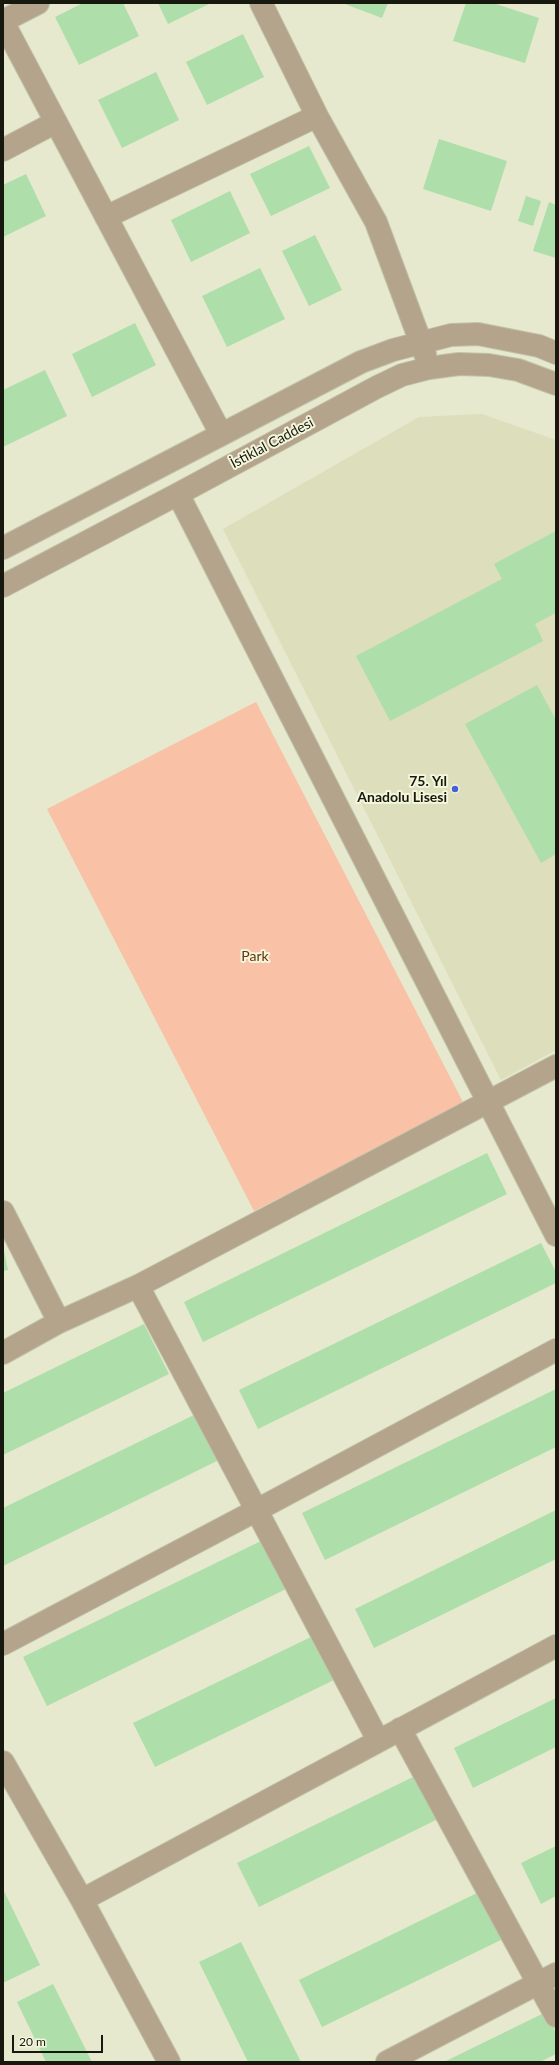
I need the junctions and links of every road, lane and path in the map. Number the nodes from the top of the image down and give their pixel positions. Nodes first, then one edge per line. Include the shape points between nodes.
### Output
1 (38, 3) edge
2 (261, 3) edge
3 (3, 22) edge
4 (317, 116) junction
5 (56, 122) junction
6 (3, 150) edge
7 (106, 218) junction
8 (421, 341) junction
9 (556, 353) edge
10 (429, 368) junction
11 (556, 384) edge
12 (221, 434) junction
13 (178, 494) junction
14 (3, 548) edge
15 (3, 586) edge
16 (556, 1066) edge
17 (487, 1102) junction
18 (3, 1212) edge
19 (556, 1235) edge
20 (138, 1286) junction
21 (59, 1322) junction
22 (556, 1350) edge
23 (3, 1353) edge
24 (257, 1510) junction
25 (3, 1644) edge
26 (556, 1646) edge
27 (400, 1728) junction
28 (378, 1740) junction
29 (3, 1762) edge
30 (82, 1900) junction
31 (547, 1978) edge
32 (556, 2016) edge
33 (169, 2062) edge
34 (387, 2062) edge

1 - 3 street
2 - 4 street
3 - 5 street
4 - 7 street
4 - 8 street via 376,222
5 - 6 street
5 - 7 street
7 - 12 street
8 - 9 street via 451,335 478,334 539,346
8 - 10 street
8 - 12 street via 361,362
10 - 11 street, İstiklal Caddesi via 459,364 489,365 518,370
10 - 13 street, İstiklal Caddesi via 377,387
12 - 14 street
13 - 15 street, İstiklal Caddesi
13 - 17 street
16 - 17 street
17 - 19 street
17 - 20 street
18 - 21 street
20 - 21 street
20 - 24 street
21 - 23 street
22 - 24 street
24 - 25 street
24 - 28 street
26 - 27 street
27 - 28 street
27 - 31 street
28 - 30 street
29 - 30 street
30 - 33 street
31 - 32 street
31 - 34 street

